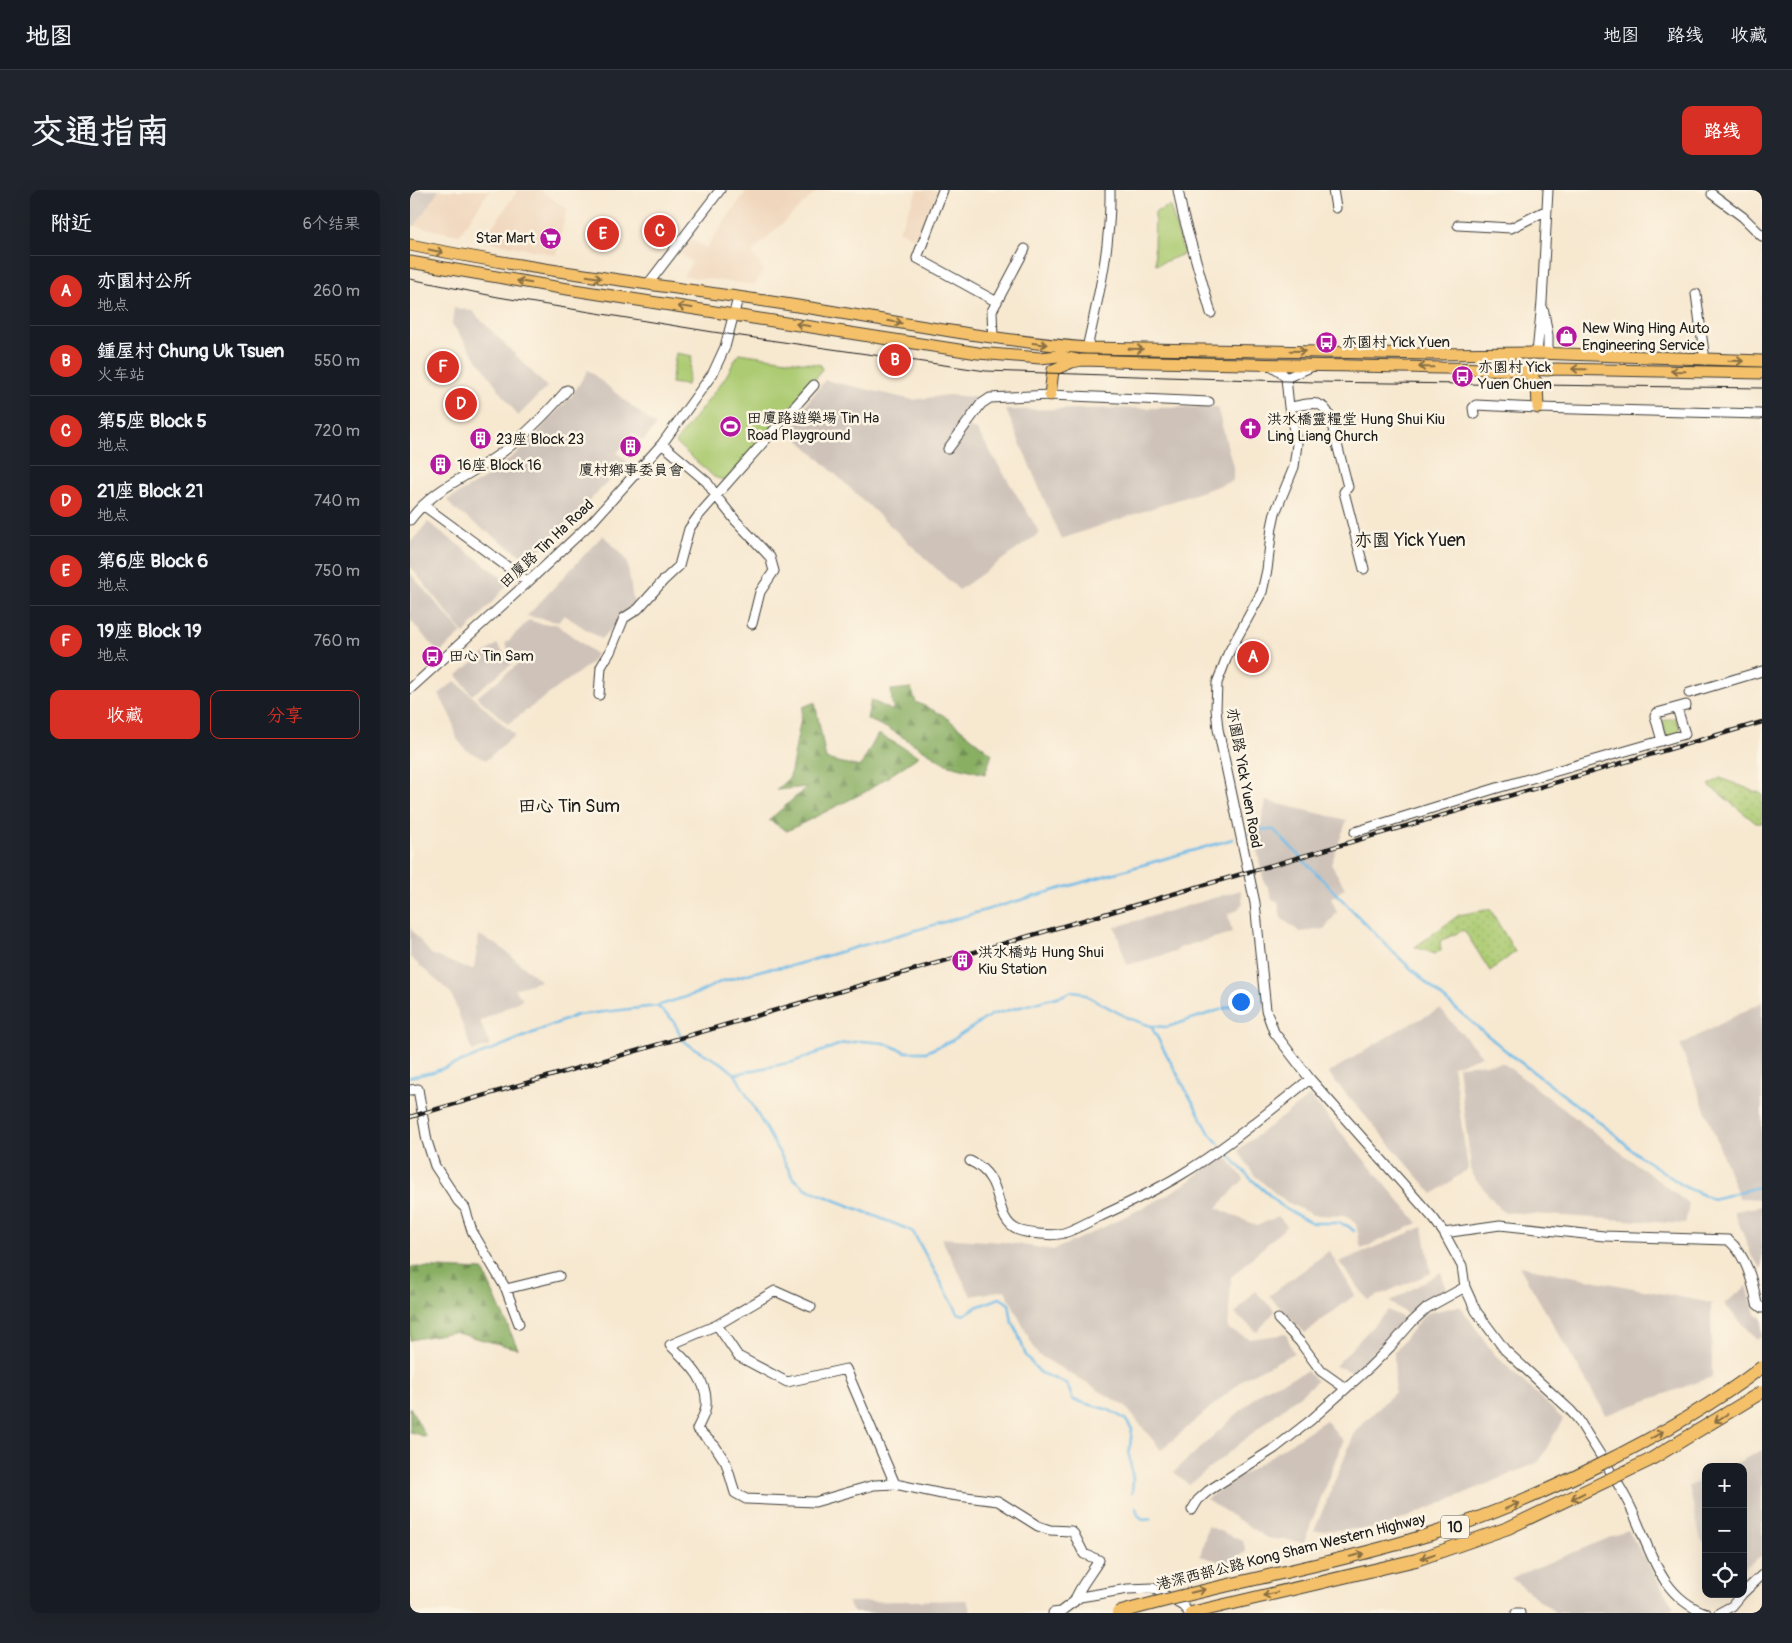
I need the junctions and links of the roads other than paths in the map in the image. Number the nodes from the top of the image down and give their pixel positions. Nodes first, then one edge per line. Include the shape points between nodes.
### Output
1 (720, 190) edge
2 (943, 190) edge
3 (1110, 190) edge
4 (1178, 190) edge
5 (1333, 190) edge
6 (1548, 190) edge
7 (1712, 194) dead end
8 (1336, 208) dead end
9 (1547, 210) junction
10 (1458, 225) dead end
11 (1762, 236) edge
12 (410, 245) edge
13 (1025, 249) dead end
14 (410, 262) edge
15 (648, 284) junction
16 (1696, 294) dead end
17 (738, 298) junction
18 (997, 302) junction
19 (1212, 313) dead end
20 (733, 315) junction
21 (993, 338) junction
22 (1087, 348) junction
23 (1542, 353) junction
24 (994, 354) junction
25 (1040, 358) junction
26 (1077, 360) junction
27 (1705, 360) junction
28 (1762, 361) edge
29 (1269, 364) junction
30 (1313, 366) junction
31 (1053, 370) junction
32 (1548, 370) junction
33 (1526, 371) junction
34 (1762, 373) edge
35 (1286, 378) junction
36 (1538, 383) junction
37 (814, 385) dead end
38 (567, 390) dead end
39 (1050, 395) junction
40 (1209, 402) dead end
41 (1289, 407) junction
42 (1538, 408) junction
43 (1474, 414) dead end
44 (1760, 414) dead end
45 (662, 444) junction
46 (948, 449) dead end
47 (716, 496) junction
48 (423, 505) junction
49 (410, 520) edge
50 (1364, 569) dead end
51 (528, 582) junction
52 (752, 624) dead end
53 (1762, 671) edge
54 (410, 689) edge
55 (1689, 693) dead end
56 (599, 695) dead end
57 (1662, 741) junction
58 (1355, 832) dead end
59 (1310, 1079) junction
60 (410, 1090) edge
61 (970, 1161) dead end
62 (1444, 1233) junction
63 (559, 1276) dead end
64 (1465, 1287) junction
65 (506, 1289) junction
66 (811, 1307) dead end
67 (1762, 1308) edge
68 (1278, 1319) dead end
69 (519, 1324) dead end
70 (717, 1325) junction
71 (1762, 1367) edge
72 (1345, 1388) junction
73 (1762, 1392) edge
74 (895, 1484) junction
75 (1192, 1510) dead end
76 (1762, 1575) edge
77 (1747, 1589) edge
78 (1739, 1598) edge
79 (1074, 1602) junction
80 (1698, 1612) edge
81 (1058, 1613) edge
82 (1118, 1613) edge
83 (1190, 1613) edge
84 (1516, 1613) edge
85 (1520, 1613) edge
86 (1719, 1613) edge

1 - 15 street
2 - 18 street via 916,258
3 - 22 street via 1109,240
4 - 19 street via 1182,216
5 - 8 street
6 - 9 street
7 - 11 street
9 - 10 street via 1511,228
9 - 23 street
12 -> 15 main road via 490,261
13 - 18 street
20 -> 14 main road
15 - 17 main road
16 - 27 street
17 - 20 street, 田廈路 Tin Ha Road
17 -> 21 main road
18 - 21 street via 992,311
24 -> 20 main road
20 - 45 street, 田廈路 Tin Ha Road via 725,347 713,373
21 -> 22 main road
21 - 24 main road
22 -> 23 main road
23 - 27 main road
23 - 32 main road
24 - 25 main road
25 - 26 main road via 1058,356
25 - 31 main road
26 - 29 main road
26 - 31 main road
27 -> 28 main road
29 - 30 main road
29 - 35 street
33 -> 30 main road
30 - 35 street
31 - 39 main road
32 - 33 main road
34 -> 32 main road
32 - 36 main road
33 - 36 main road
35 - 41 street, 亦園路 Yick Yuen Road
36 - 42 main road
37 - 47 street
38 - 48 street via 498,456 435,493
39 - 40 street
39 - 46 street via 990,398 981,404
41 - 50 street via 1313,402 1327,410 1348,489 1344,492
41 - 59 street, 亦園路 Yick Yuen Road via 1297,444 1294,467 1275,513 1264,584 1221,670 1216,709 1255,903 1266,1010 1274,1032
42 - 43 street via 1476,405
42 - 44 street
45 - 47 street via 707,482
45 - 51 street, 田廈路 Tin Ha Road via 603,510
47 - 52 street via 770,557 774,572 760,592
47 - 56 street via 689,529 677,570 638,609 624,618 601,666
48 - 49 street
48 - 51 street
51 - 54 street, 田廈路 Tin Ha Road
53 - 55 street
57 - 57 street via 1685,734 1682,706 1655,716
57 - 58 street
59 - 61 street via 1230,1142 1178,1177 1060,1234 1034,1233 1013,1227 999,1204 992,1179
59 - 62 street, 亦園路 Yick Yuen Road
60 - 65 street via 418,1089 435,1166 465,1208 472,1231
62 - 64 street, 亦園路 Yick Yuen Road via 1462,1266
62 - 67 street via 1500,1225 1604,1236 1728,1240 1752,1278 1757,1304
63 - 65 street
64 - 72 street via 1428,1308
64 - 80 street, 亦園路 Yick Yuen Road via 1476,1311 1504,1350 1578,1420 1630,1507 1664,1582
65 - 69 street
66 - 70 street via 775,1291
68 - 72 street via 1300,1342 1321,1372
70 - 74 street via 738,1356 787,1382 846,1369
70 - 74 street via 670,1345 696,1372 704,1391 705,1410 697,1428 726,1463 734,1493 746,1499 815,1502 874,1485
82 -> 71 highway, 港深西部公路 Kong Sham Western Highway / 10, bridge via 1374,1551 1501,1511 1639,1445
72 - 75 street via 1276,1448 1208,1491
73 -> 83 highway, 10, bridge via 1648,1461 1508,1528 1416,1560
74 - 79 street via 998,1501 1038,1526 1071,1531 1084,1554 1099,1560
76 - 77 street
78 - 86 street
79 - 81 street
79 - 83 street via 1080,1597 1153,1588
84 - 85 street

